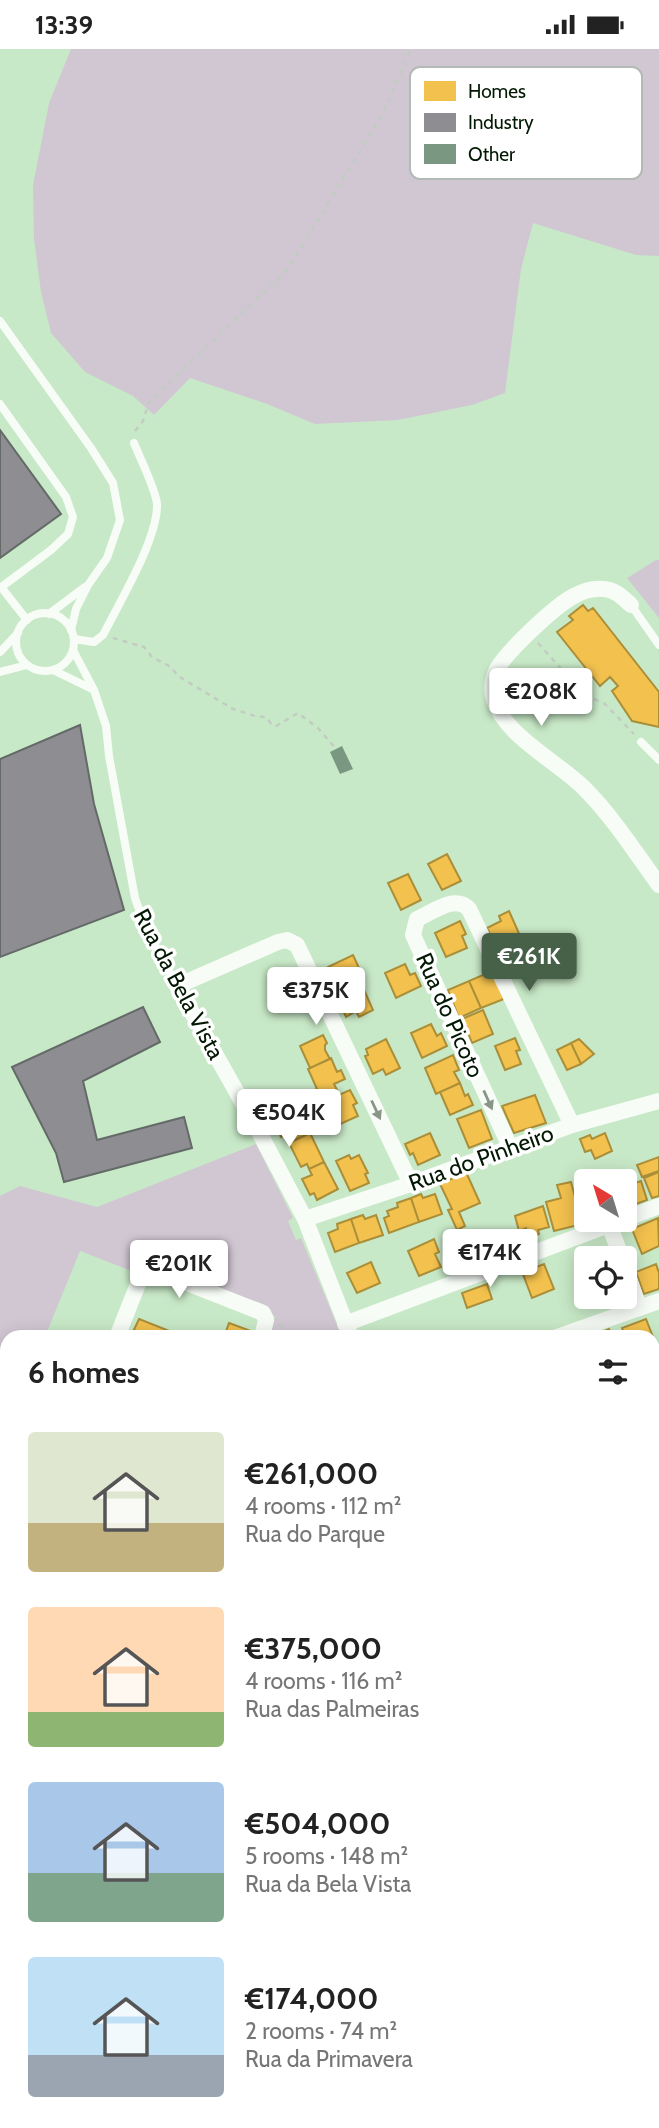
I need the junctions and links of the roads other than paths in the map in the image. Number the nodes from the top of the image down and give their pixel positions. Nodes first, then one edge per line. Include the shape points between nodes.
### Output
1 (0, 321) edge
2 (0, 404) edge
3 (134, 443) road end
4 (88, 585) junction
5 (1, 587) edge
6 (631, 605) joint
7 (49, 614) junction
8 (27, 620) junction
9 (18, 633) junction
10 (73, 634) junction
11 (659, 645) edge
12 (73, 650) junction
13 (0, 652) edge
14 (27, 665) junction
15 (53, 670) junction
16 (0, 672) edge
17 (94, 690) junction
18 (641, 742) road end
19 (659, 759) edge
20 (659, 885) edge
21 (177, 986) junction
22 (659, 1101) edge
23 (572, 1125) junction
24 (510, 1147) junction
25 (411, 1184) junction
26 (659, 1206) edge
27 (637, 1214) edge
28 (305, 1219) junction
29 (592, 1232) edge
30 (637, 1301) edge
31 (659, 1301) edge
32 (639, 1307) junction
33 (120, 1330) edge
34 (264, 1330) edge
35 (348, 1330) edge
36 (576, 1330) edge

1 - 4 lane via 113,483 120,520 107,558
2 - 5 lane via 66,497 73,517 68,534
3 - 10 lane via 157,504 151,534 103,635 94,642
4 - 7 lane
4 - 10 lane via 76,609
5 - 8 lane
6 - 11 lane
6 - 20 street via 607,589 572,597 507,655 492,683 494,701 508,725 590,795
7 - 8 lane
7 - 10 lane
8 - 9 lane
9 - 13 lane
9 - 14 lane via 18,650
10 - 12 lane
12 - 15 lane via 69,659
12 - 17 lane, Rua da Bela Vista
14 - 15 lane
14 - 16 lane
15 - 17 lane
17 - 21 lane, Rua da Bela Vista via 106,726 135,898
18 - 19 lane
21 -> 25 street via 278,942 297,945
21 - 28 street, Rua da Bela Vista
22 - 23 street, Rua do Pinheiro
23 - 24 street, Rua do Pinheiro
23 -> 24 street, Rua do Picoto via 469,909 454,902 417,919 413,935
24 - 25 street, Rua do Pinheiro
25 - 28 street, Rua do Pinheiro
26 - 27 street
28 - 35 street, Rua da Bela Vista
29 - 35 street
30 - 32 street
31 - 32 street
32 - 36 street
33 - 34 street via 140,1279 154,1270 263,1313

